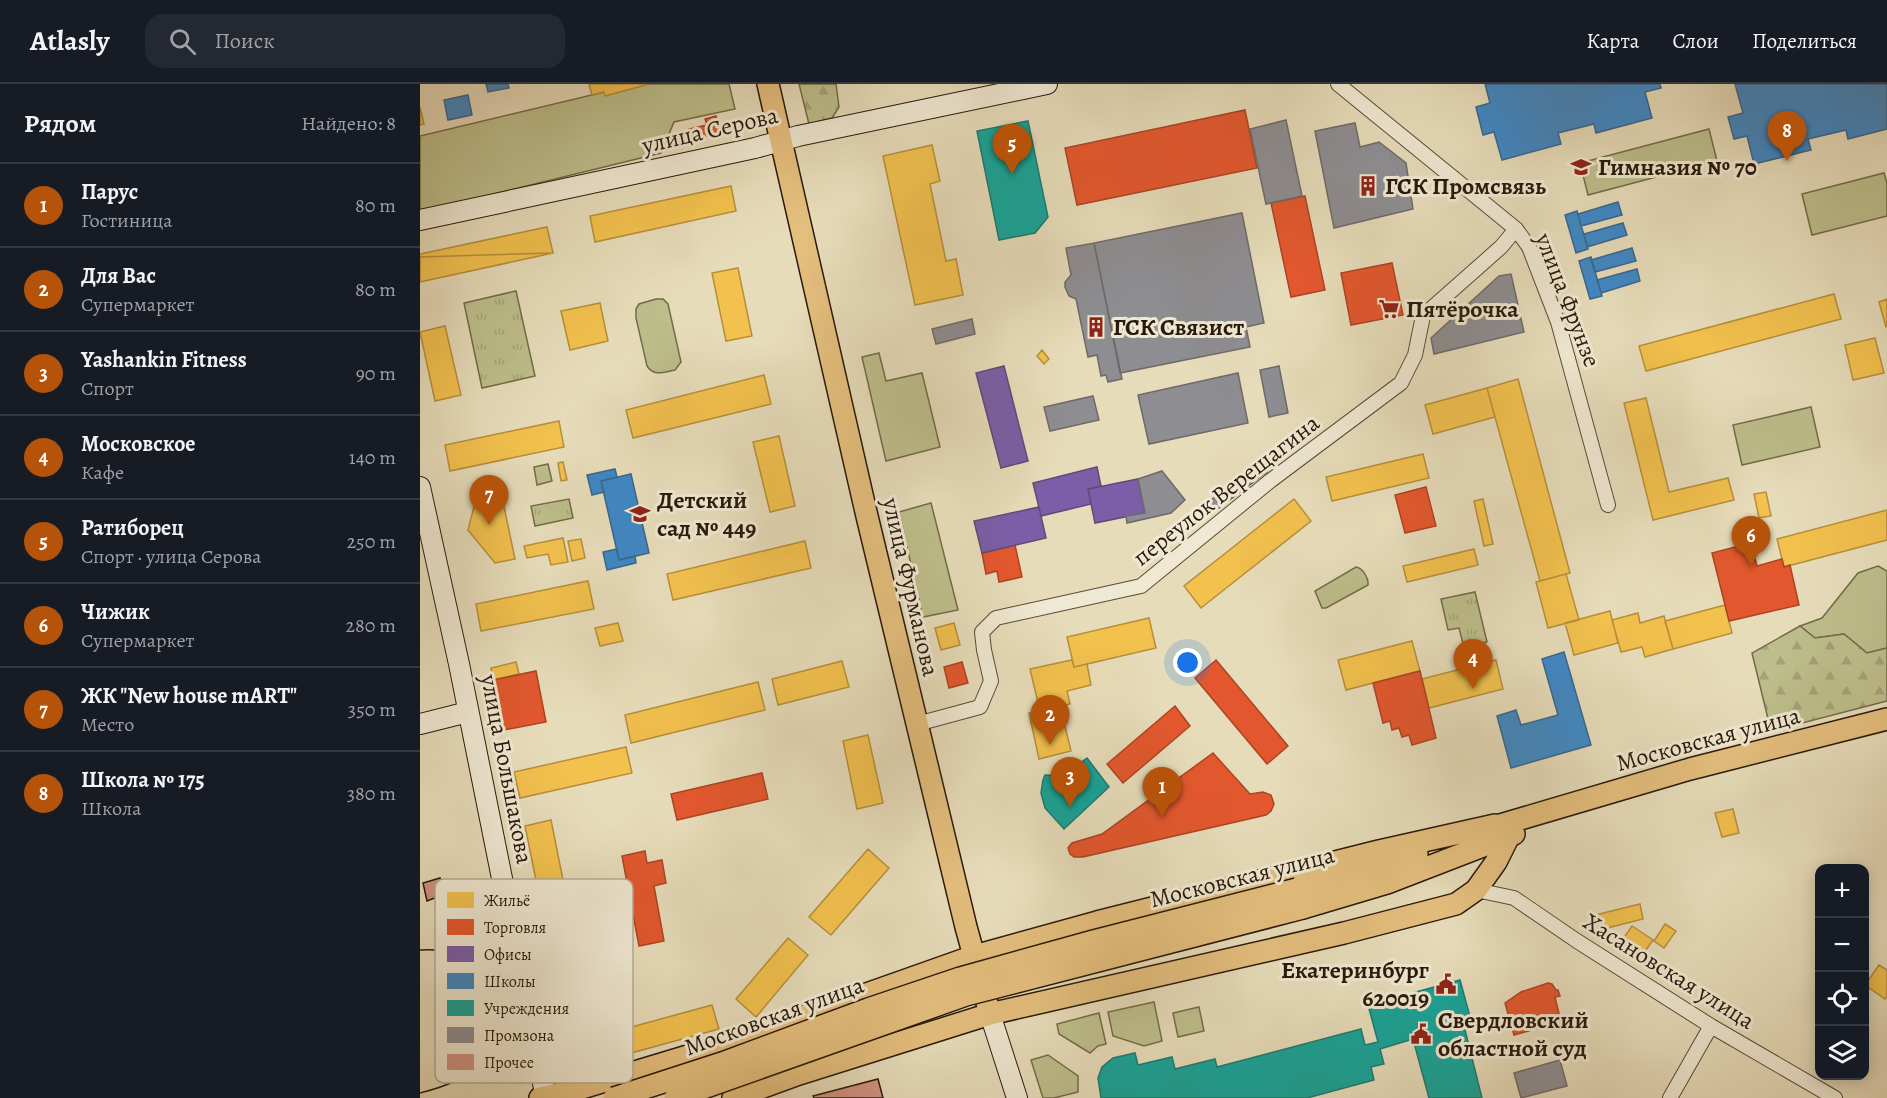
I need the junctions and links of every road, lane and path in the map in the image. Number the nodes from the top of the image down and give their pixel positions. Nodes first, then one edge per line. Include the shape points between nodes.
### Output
1 (768, 84) edge
2 (1047, 84) edge
3 (1338, 84) edge
4 (780, 141) junction
5 (420, 220) edge
6 (1516, 229) junction
7 (420, 487) edge
8 (1608, 505) dead end
9 (468, 712) junction
10 (1887, 719) edge
11 (420, 724) edge
12 (917, 724) junction
13 (1887, 734) edge
14 (1502, 830) junction
15 (501, 879) edge
16 (1476, 890) junction
17 (1300, 899) junction
18 (974, 956) junction
19 (990, 1014) junction
20 (1711, 1026) junction
21 (633, 1073) edge
22 (541, 1083) edge
23 (598, 1083) edge
24 (759, 1093) edge
25 (544, 1098) edge
26 (614, 1098) edge
27 (675, 1098) edge
28 (733, 1098) edge
29 (1017, 1098) edge
30 (1670, 1098) edge
31 (1835, 1098) edge

1 - 4 main road, улица Фурманова
2 - 4 street, улица Серова
3 - 6 street, улица Фрунзе
4 - 5 street, улица Серова
4 - 12 main road, улица Фурманова
6 - 8 street, улица Фрунзе via 1528,247 1558,322
6 - 12 street, переулок Верещагина via 1423,316 1415,355 1401,383 1270,481 1141,586 996,618 982,632 992,681 980,707
7 - 9 street, улица Большакова
9 - 11 street
9 - 15 street, улица Большакова
10 - 14 main road, Московская улица via 1690,769
12 - 18 main road, улица Фурманова
13 - 14 main road, Московская улица
14 - 16 main road via 1496,862
14 - 17 main road, Московская улица via 1382,867
14 - 18 main road via 1380,851
16 - 19 main road via 1456,904 1438,910
16 - 20 street, Хасановская улица via 1514,898
17 - 26 main road, Московская улица, bridge via 1093,941 960,978
17 - 27 main road, Московская улица, bridge via 966,995
18 - 19 main road, улица Фурманова
18 - 21 main road
19 - 24 main road
19 - 29 street, улица Фурманова
20 - 30 street
20 - 31 street, Хасановская улица
22 - 25 street, улица Большакова
23 - 25 main road
24 - 28 main road

